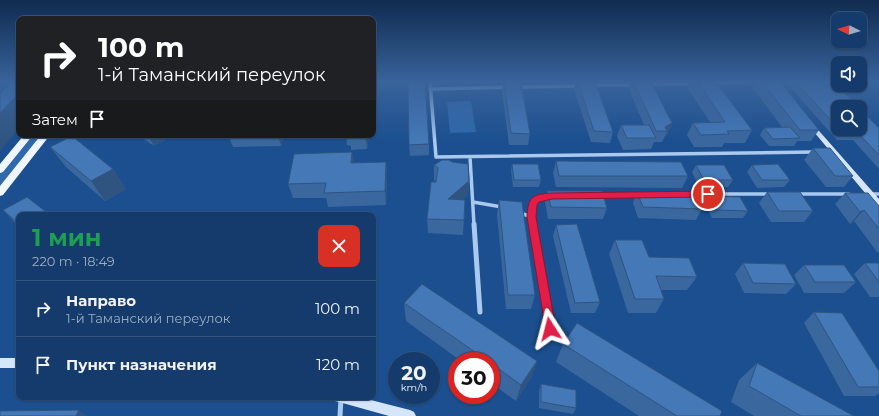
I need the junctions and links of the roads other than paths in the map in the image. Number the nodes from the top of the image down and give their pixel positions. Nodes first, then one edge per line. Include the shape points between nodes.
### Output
1 (431, 101) edge
2 (804, 117) edge
3 (27, 138) edge
4 (44, 138) edge
5 (819, 152) edge
6 (826, 152) edge
7 (834, 152) junction
8 (470, 157) junction
9 (0, 170) edge
10 (0, 193) edge
11 (646, 194) edge
12 (686, 194) edge
13 (778, 194) edge
14 (793, 194) edge
15 (855, 194) edge
16 (867, 194) junction
17 (879, 194) edge
18 (591, 195) edge
19 (560, 196) edge
20 (473, 202) junction
21 (879, 204) edge
22 (507, 208) edge
23 (514, 210) edge
24 (532, 217) junction
25 (480, 312) dead end
26 (550, 329) dead end
27 (0, 363) edge
28 (16, 363) edge
29 (340, 400) edge
30 (351, 400) edge
31 (340, 416) edge
32 (410, 416) edge

1 - 8 street via 436,158
2 - 7 main road
3 - 9 main road
4 - 10 main road
5 - 8 street
6 - 7 street
7 - 16 main road
8 - 20 street
11 - 18 street
12 - 13 street
14 - 15 street
16 - 17 street
16 - 21 main road
19 - 24 street via 541,197 535,200 532,205
20 - 22 street
20 - 25 street
23 - 24 street
24 - 26 street
27 - 28 main road
29 - 31 street
30 - 32 main road

